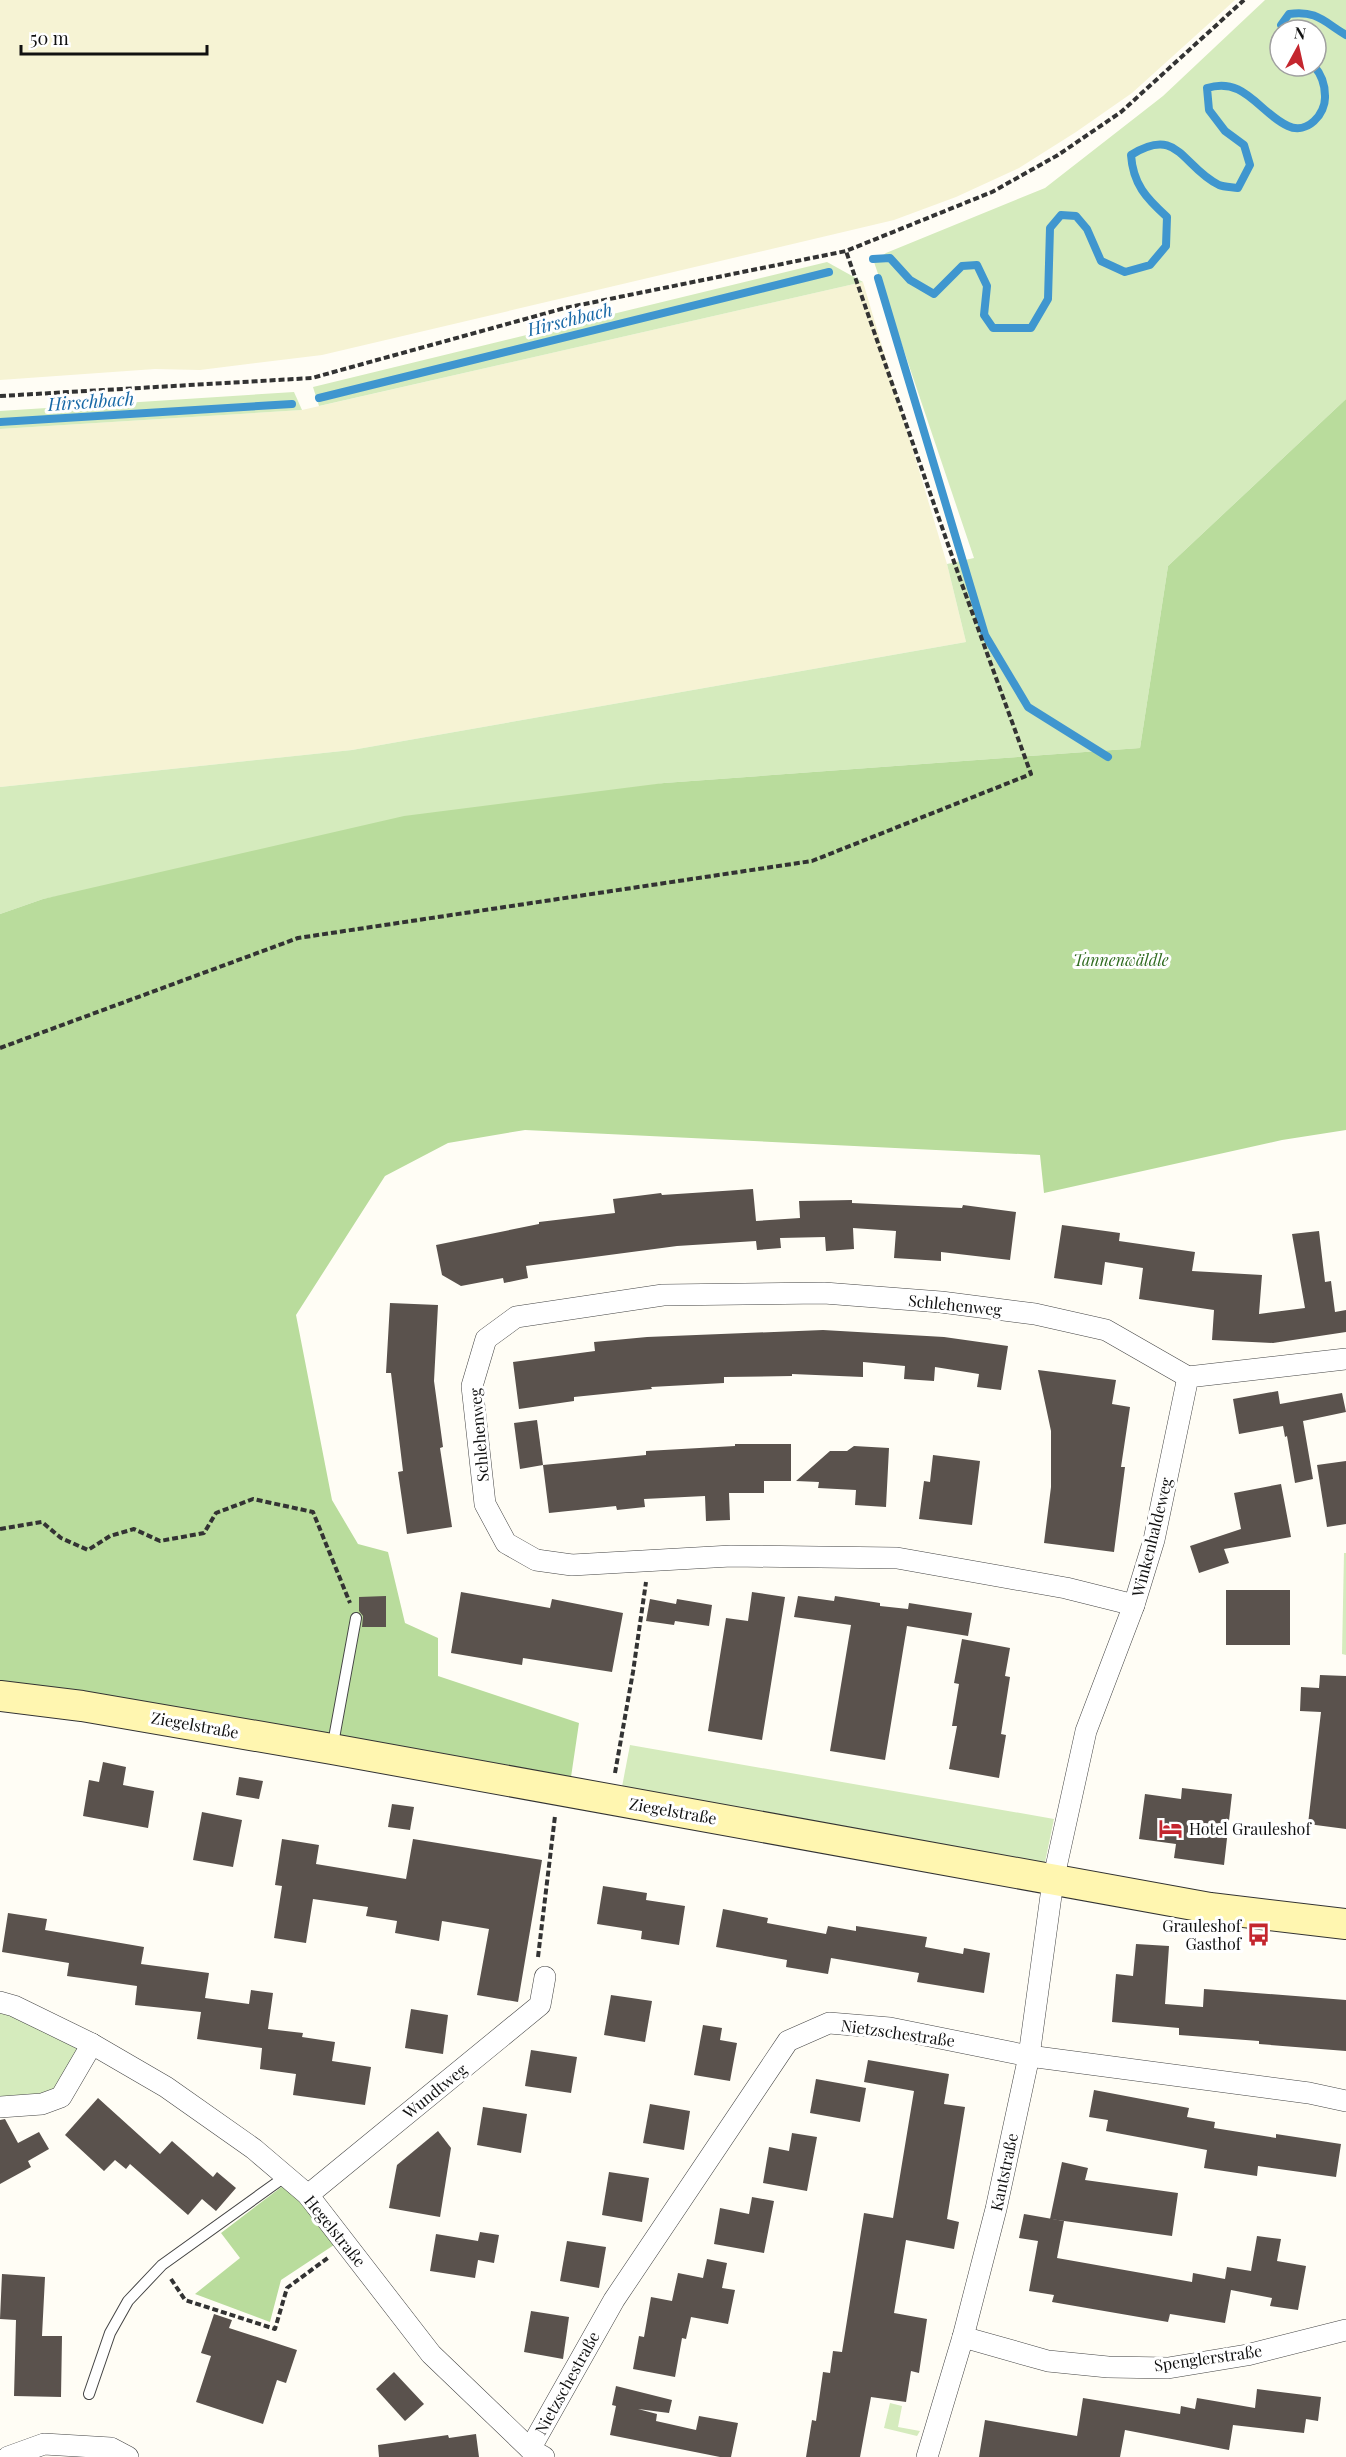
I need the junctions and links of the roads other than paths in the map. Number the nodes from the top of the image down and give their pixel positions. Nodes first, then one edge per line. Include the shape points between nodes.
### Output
1 (1346, 1359) edge
2 (1188, 1377) junction
3 (1134, 1605) junction
4 (356, 1618) road end
5 (0, 1696) edge
6 (332, 1749) junction
7 (1053, 1881) junction
8 (1346, 1924) edge
9 (545, 1977) road end
10 (0, 2002) edge
11 (92, 2044) junction
12 (1029, 2056) junction
13 (1346, 2101) edge
14 (0, 2108) edge
15 (286, 2176) junction
16 (308, 2195) junction
17 (1346, 2330) edge
18 (963, 2337) junction
19 (90, 2394) dead end
20 (537, 2453) edge
21 (8, 2457) edge
22 (128, 2457) edge
23 (927, 2457) edge

1 - 2 street
2 - 3 street, Winkenhaldeweg via 1154,1540
2 - 3 street, Schlehenweg via 1107,1330 1035,1314 824,1293 663,1295 516,1317 486,1339 472,1386 485,1504 506,1543 536,1560 563,1564 731,1556 897,1558 1066,1588
3 - 7 street, Winkenhaldeweg via 1086,1731
4 - 6 lane
5 - 6 main road, Ziegelstraße via 82,1706
6 - 7 main road, Ziegelstraße
7 - 8 main road, Ziegelstraße via 1210,1908
7 - 12 street, Kantstraße
9 - 16 street, Wundtweg via 540,2005
10 - 11 street, Hegelstraße
11 - 14 street via 61,2097 42,2104
11 - 15 street, Hegelstraße via 166,2087
12 - 13 street, Nietzschestraße
12 - 18 street, Kantstraße
12 - 20 street, Nietzschestraße via 890,2028 829,2023 788,2041 614,2300
15 - 16 street, Hegelstraße
15 - 19 lane via 162,2265 129,2301 114,2325
16 - 20 street, Hegelstraße via 431,2354
17 - 18 street, Spenglerstraße via 1247,2355 1168,2367 1048,2361
18 - 23 street, Kantstraße
21 - 22 street via 44,2444 111,2448

